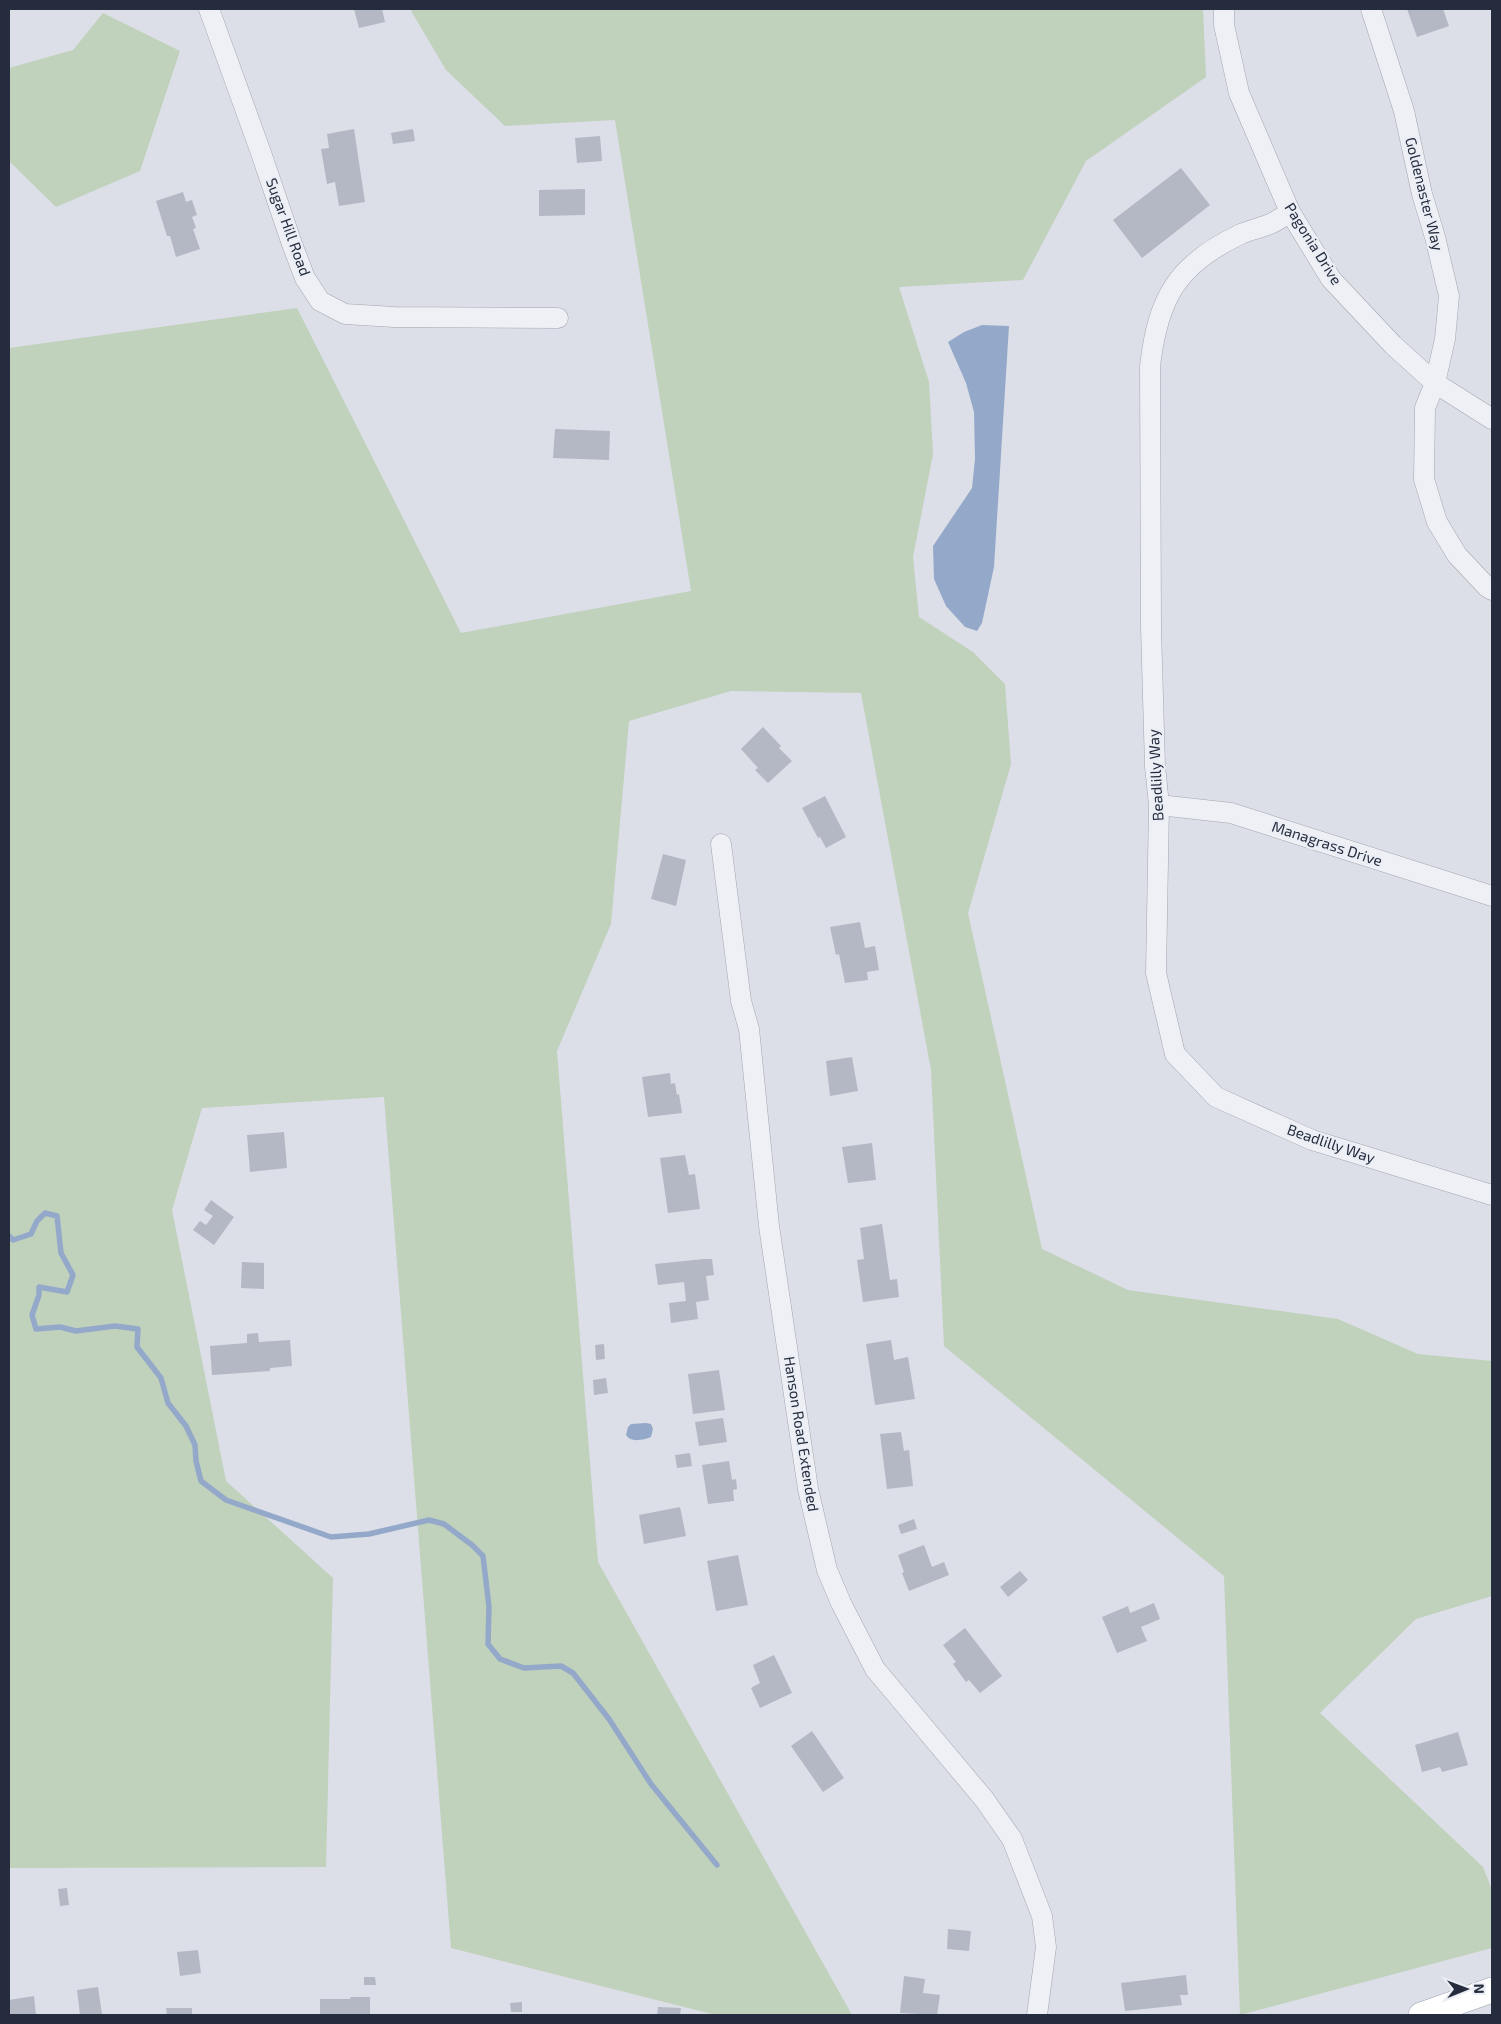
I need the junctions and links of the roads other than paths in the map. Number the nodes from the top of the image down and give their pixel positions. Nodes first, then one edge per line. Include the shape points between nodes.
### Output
1 (209, 9) edge
2 (1224, 9) edge
3 (1371, 9) edge
4 (1290, 212) junction
5 (558, 318) dead end
6 (1435, 383) junction
7 (1492, 419) edge
8 (1492, 590) edge
9 (1159, 805) junction
10 (722, 844) dead end
11 (1492, 896) edge
12 (1492, 1195) edge
13 (1492, 1990) edge
14 (1037, 2015) edge
15 (1421, 2015) edge

1 - 5 street, Sugar Hill Road via 292,244 305,278 320,301 345,314
2 - 4 street, Pagonia Drive via 1224,25 1240,92
3 - 6 street, Goldenaster Way via 1404,111 1449,296 1445,339
4 - 6 street, Pagonia Drive via 1331,279 1393,345
4 - 9 street, Beadlilly Way via 1273,223 1242,234 1204,256 1183,273 1166,297 1153,340 1150,366 1151,610
6 - 7 street, Pagonia Drive
6 - 8 street, Goldenaster Way via 1425,408 1424,479 1437,522 1457,555
9 - 11 street, Managrass Drive via 1231,813
9 - 12 street, Beadlilly Way via 1156,973 1175,1054 1216,1097 1303,1136
10 - 14 street, Hanson Road Extended via 741,1001 749,1029 772,1246 808,1489 828,1570 841,1604 875,1669 984,1799 1012,1839 1042,1916 1046,1947
13 - 15 main road

